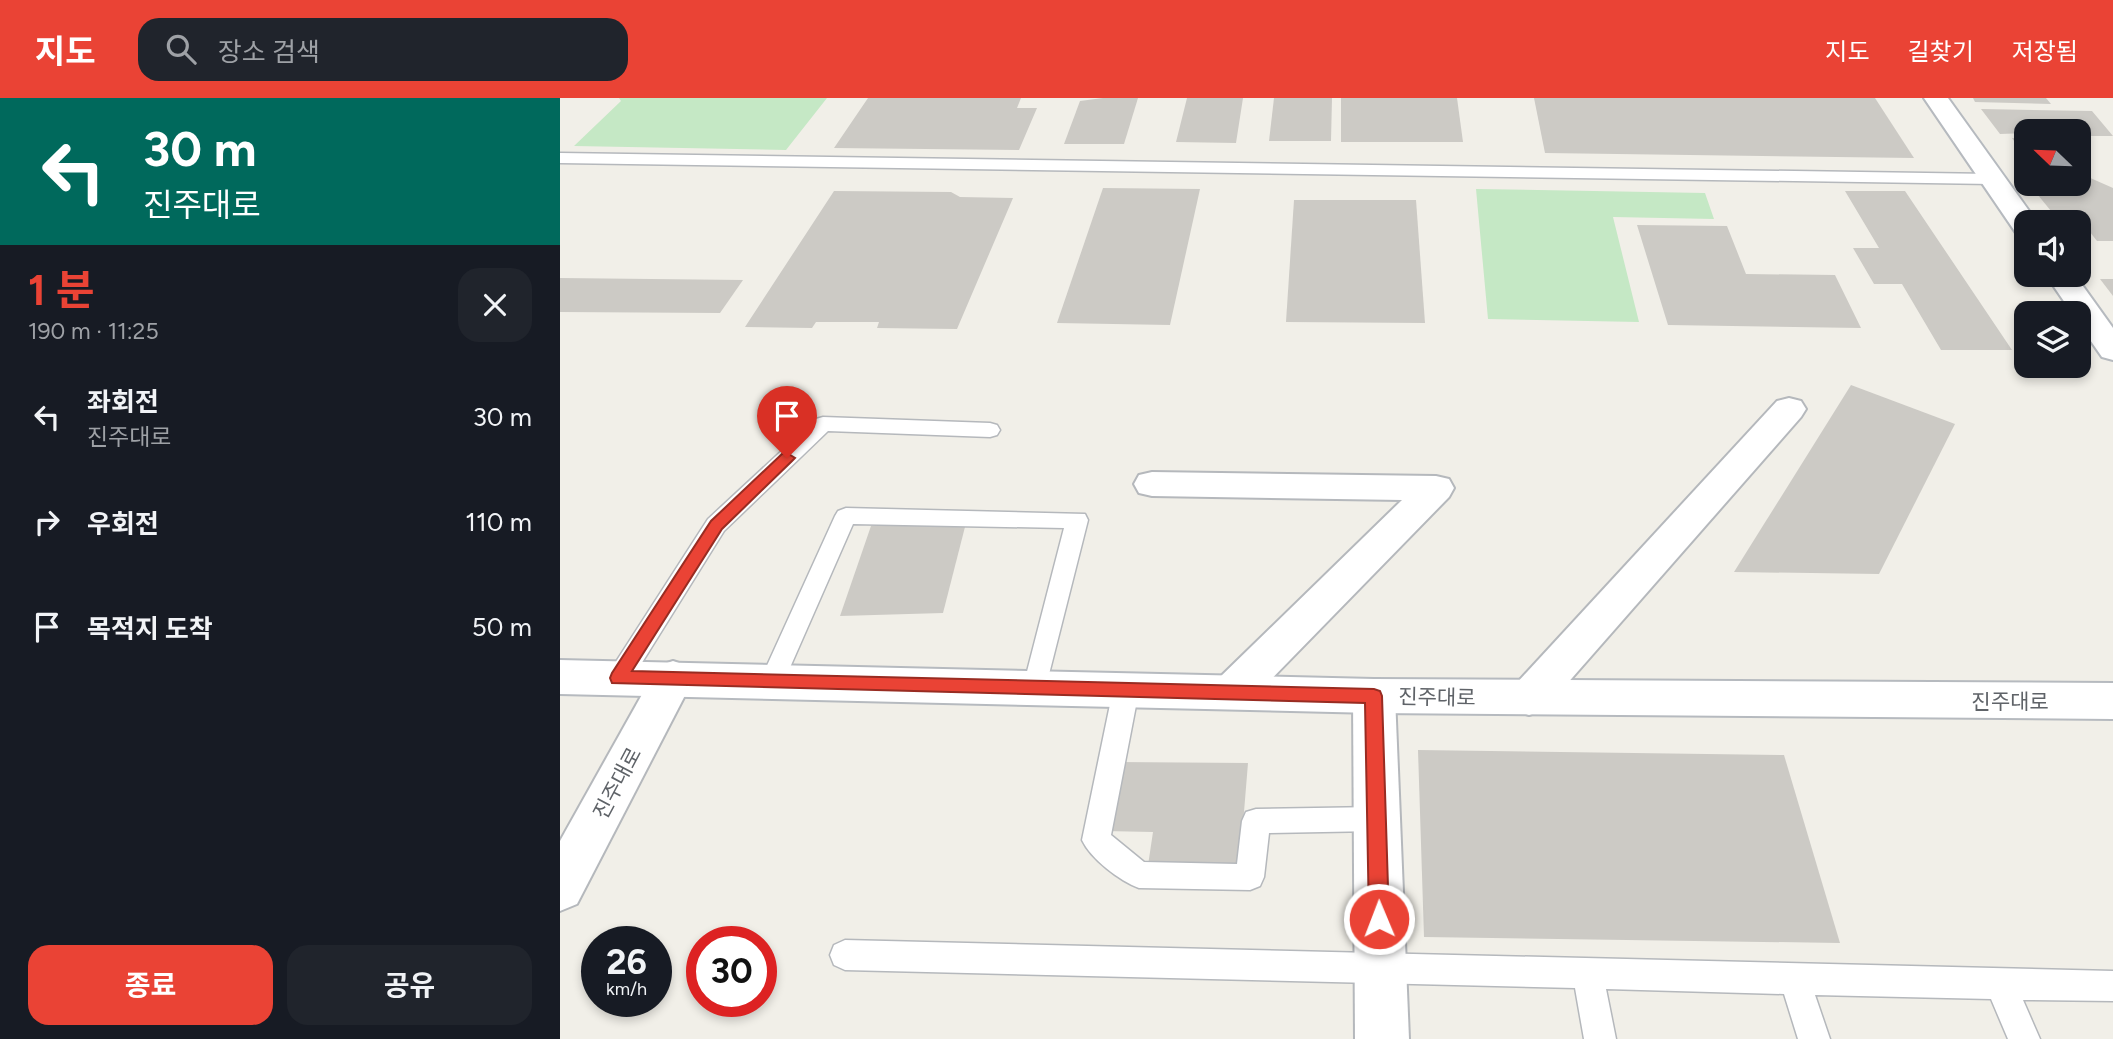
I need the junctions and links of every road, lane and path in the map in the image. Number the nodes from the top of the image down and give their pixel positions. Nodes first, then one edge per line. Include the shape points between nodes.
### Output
1 (1936, 98) edge
2 (560, 158) edge
3 (1992, 179) junction
4 (2014, 211) edge
5 (2068, 287) edge
6 (2113, 350) edge
7 (1788, 409) dead end
8 (990, 430) dead end
9 (1152, 484) dead end
10 (560, 677) edge
11 (619, 678) junction
12 (673, 678) junction
13 (772, 681) junction
14 (1035, 687) junction
15 (1126, 690) junction
16 (1231, 692) junction
17 (1374, 696) junction
18 (1529, 698) junction
19 (2113, 701) edge
20 (1376, 819) junction
21 (560, 888) edge
22 (845, 956) dead end
23 (1380, 969) junction
24 (1588, 974) junction
25 (1794, 979) junction
26 (2000, 984) junction
27 (2113, 986) edge
28 (1382, 1039) edge
29 (1600, 1039) edge
30 (1814, 1039) edge
31 (2024, 1039) edge

1 - 3 street
2 - 3 lane
3 - 4 street
5 - 6 street
7 - 18 street
8 - 11 lane via 823,424 716,525
9 - 16 street via 1436,488
10 - 11 street, 진주대로
11 - 12 street, 진주대로
12 - 13 street, 진주대로
12 - 21 street, 진주대로
13 - 14 street, 진주대로
13 - 14 lane via 846,516 1077,520
14 - 15 street, 진주대로
15 - 16 street, 진주대로
15 - 20 lane via 1096,840 1139,875 1250,877 1256,821
16 - 17 street, 진주대로
17 - 18 street, 진주대로
17 - 20 street
18 - 19 street, 진주대로
20 - 23 street
22 - 23 lane
23 - 24 lane
23 - 28 street
24 - 25 lane
24 - 29 lane
25 - 26 lane
25 - 30 lane
26 - 27 lane
26 - 31 lane

